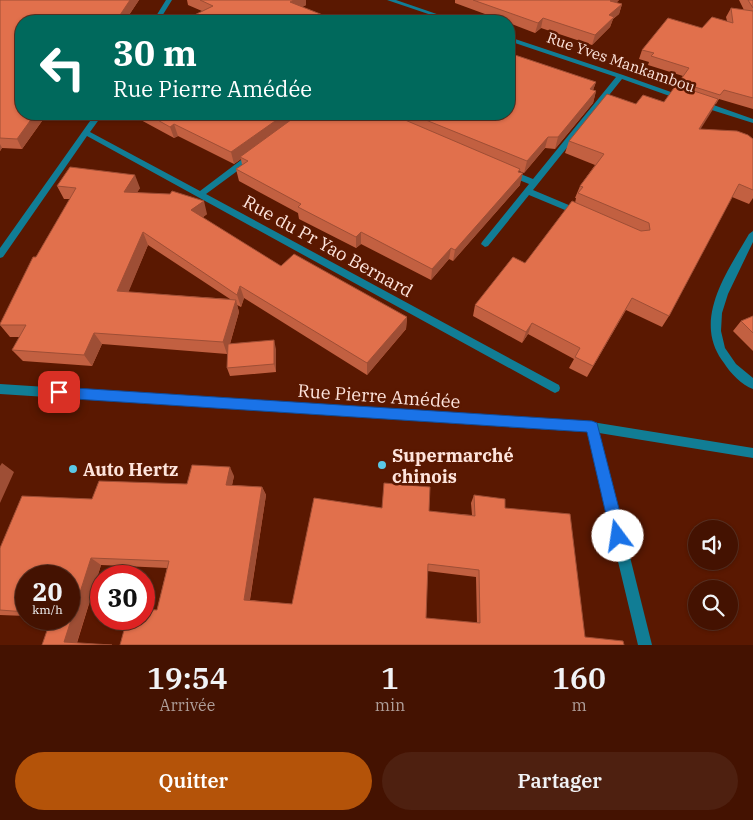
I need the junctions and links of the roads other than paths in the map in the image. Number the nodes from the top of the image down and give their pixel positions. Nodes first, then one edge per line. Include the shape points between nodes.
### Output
1 (169, 0) edge
2 (390, 0) edge
3 (160, 15) edge
4 (436, 15) edge
5 (515, 41) edge
6 (621, 76) junction
7 (687, 99) edge
8 (696, 102) edge
9 (95, 120) edge
10 (753, 121) edge
11 (87, 133) junction
12 (262, 148) edge
13 (499, 168) edge
14 (534, 183) junction
15 (528, 191) junction
16 (200, 195) junction
17 (588, 217) edge
18 (753, 234) edge
19 (485, 244) dead end
20 (0, 255) edge
21 (753, 384) edge
22 (555, 388) dead end
23 (0, 389) edge
24 (592, 427) junction
25 (753, 453) edge
26 (645, 645) edge

1 - 3 street
2 - 4 street
5 - 6 street, Rue Yves Mankambou
6 - 7 street, Rue Yves Mankambou
6 - 14 street
8 - 10 street, Rue Yves Mankambou
9 - 11 street
11 - 16 street, Rue du Pr Yao Bernard
11 - 20 street
12 - 16 street
13 - 14 street
14 - 15 street
15 - 17 street
15 - 19 street
16 - 22 street, Rue du Pr Yao Bernard
18 - 21 street via 721,295 714,320 725,359
23 - 24 street, Rue Pierre Amédée
24 - 25 street, Rue Pierre Amédée
24 - 26 street

